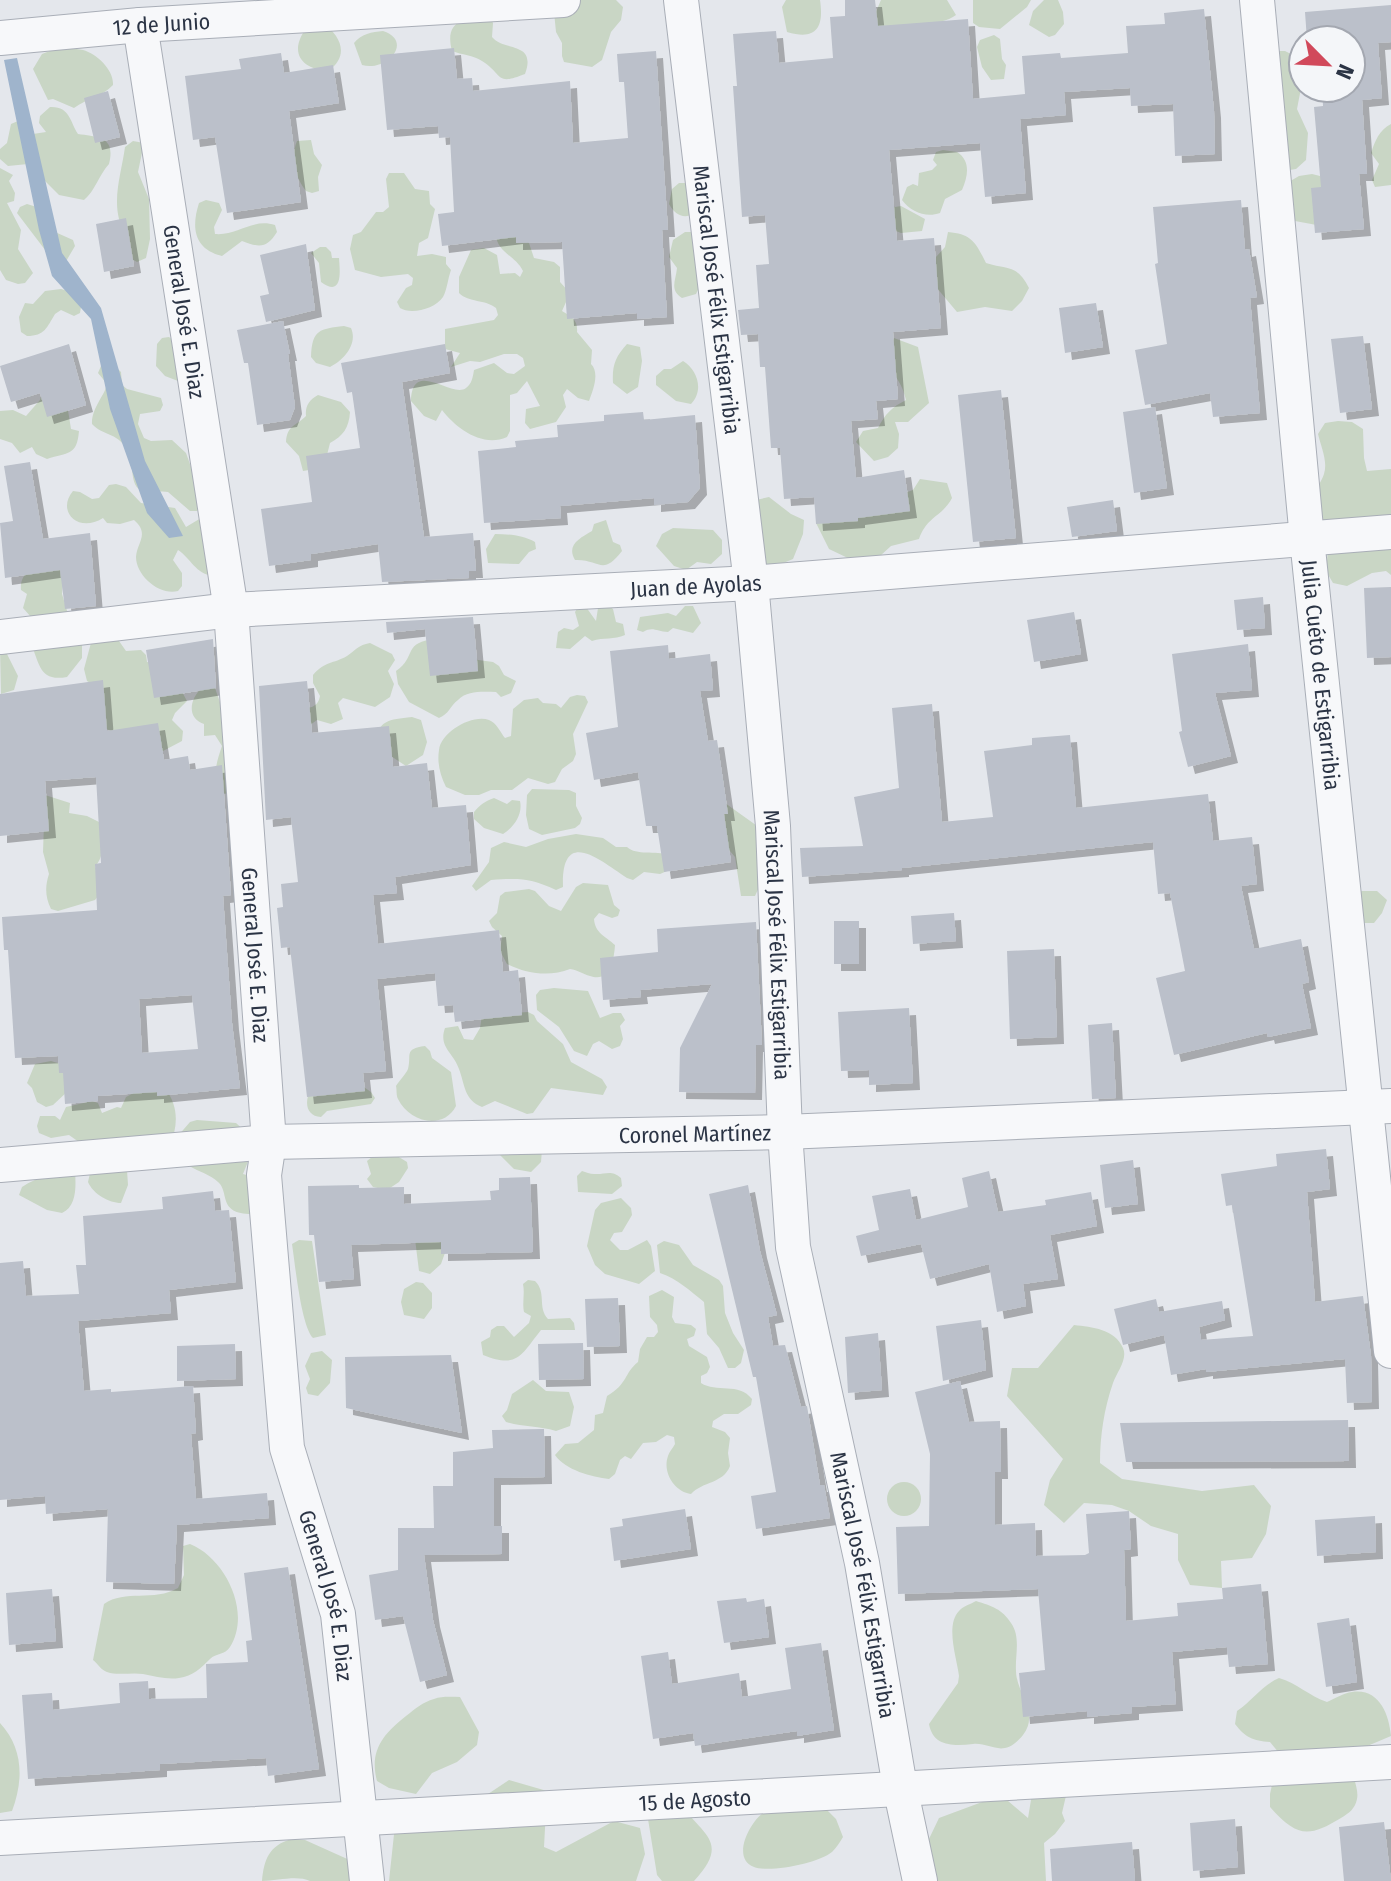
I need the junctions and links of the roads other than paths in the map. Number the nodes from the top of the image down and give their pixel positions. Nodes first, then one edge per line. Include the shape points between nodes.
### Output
1 (563, 0) edge
2 (681, 0) edge
3 (1257, 0) edge
4 (458, 3) edge
5 (235, 10) edge
6 (140, 25) junction
7 (7, 38) edge
8 (1391, 532) edge
9 (1307, 539) junction
10 (751, 583) junction
11 (231, 610) junction
12 (0, 637) edge
13 (1379, 1107) edge
14 (785, 1132) junction
15 (269, 1142) junction
16 (0, 1165) edge
17 (1391, 1351) edge
18 (1391, 1762) edge
19 (900, 1787) junction
20 (361, 1819) junction
21 (0, 1838) edge
22 (367, 1881) edge
23 (920, 1881) edge

1 - 4 street, 12 de Junio
2 - 10 street, Mariscal José Félix Estigarribia
3 - 9 street, Julia Cuéto de Estigarribia
4 - 5 street, 12 de Junio
5 - 6 street, 12 de Junio
6 - 7 street, 12 de Junio
6 - 11 street, General José E. Diaz
8 - 9 street, Juan de Ayolas
9 - 10 street, Juan de Ayolas
9 - 13 street, Julia Cuéto de Estigarribia
10 - 11 street, Juan de Ayolas
10 - 14 street, Mariscal José Félix Estigarribia via 773,826
11 - 12 street, Juan de Ayolas
11 - 15 street, General José E. Diaz
13 - 14 street, Coronel Martínez
13 - 17 street, Julia Cuéto de Estigarribia
14 - 15 street, Coronel Martínez
14 - 19 street, Mariscal José Félix Estigarribia via 793,1247 862,1563
15 - 16 street, Coronel Martínez
15 - 20 street, General José E. Diaz via 264,1175 287,1448 338,1614
18 - 19 street, 15 de Agosto
19 - 20 street, 15 de Agosto
19 - 23 street, Mariscal José Félix Estigarribia
20 - 21 street, 15 de Agosto
20 - 22 street, General José E. Diaz

